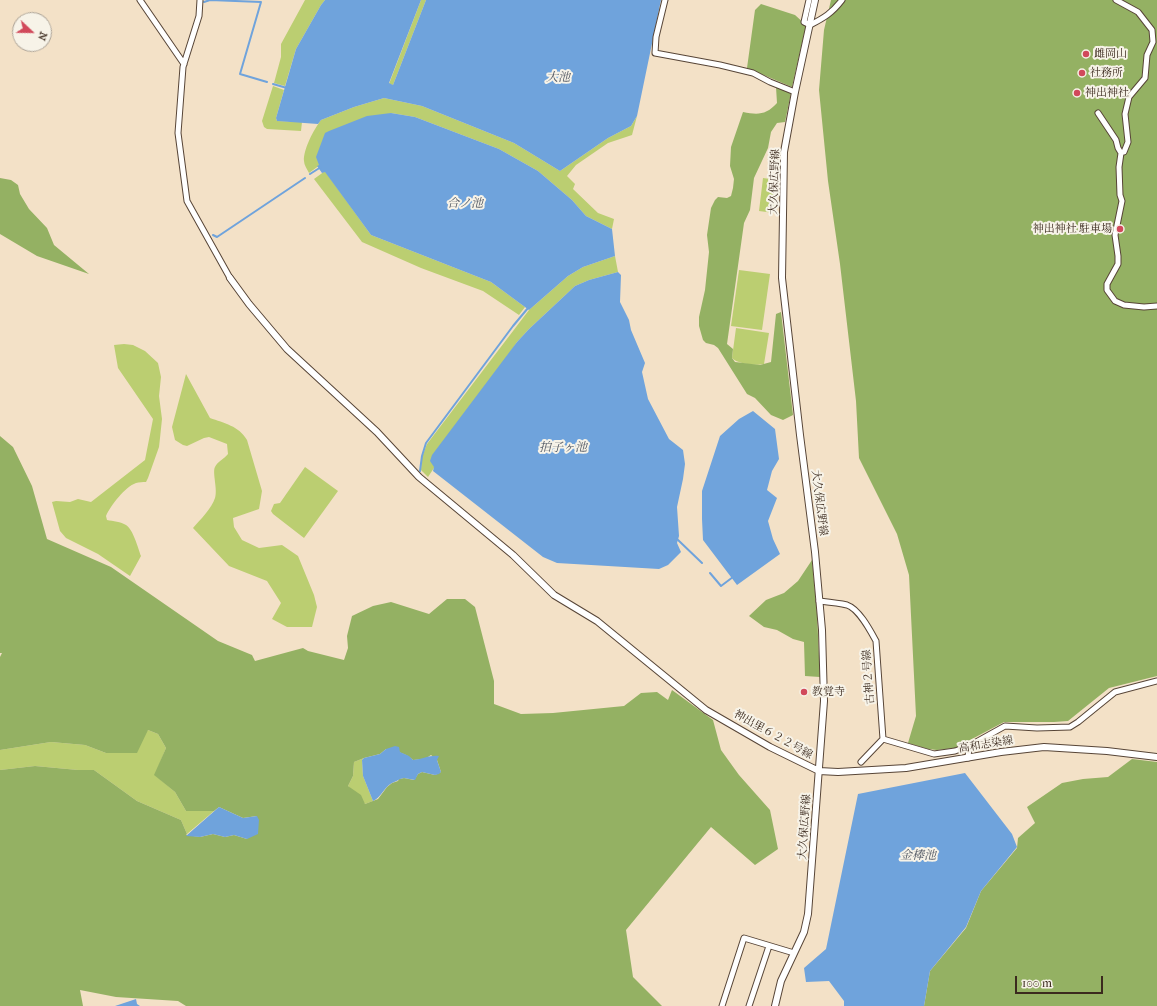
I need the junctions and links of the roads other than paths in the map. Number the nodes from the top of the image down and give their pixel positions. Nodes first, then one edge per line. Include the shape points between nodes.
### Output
1 (140, 0) edge
2 (200, 0) edge
3 (665, 0) edge
4 (809, 0) edge
5 (815, 0) edge
6 (842, 0) edge
7 (1116, 0) edge
8 (810, 25) junction
9 (184, 64) junction
10 (795, 92) junction
11 (1098, 113) dead end
12 (1120, 152) junction
13 (230, 278) joint
14 (1157, 306) edge
15 (819, 601) junction
16 (1157, 681) edge
17 (883, 739) junction
18 (969, 746) junction
19 (1157, 757) edge
20 (968, 758) junction
21 (861, 762) dead end
22 (819, 771) junction
23 (768, 946) junction
24 (794, 953) junction
25 (722, 1006) edge
26 (749, 1006) edge
27 (775, 1006) edge

1 - 9 street
2 - 9 street via 199,16
3 - 10 street via 655,53 754,73
4 - 8 street via 804,22
5 - 8 street, 大久保広野線
6 - 8 street via 826,17
7 - 12 street via 1138,12 1152,30 1153,42 1147,56 1145,78 1130,97 1125,114 1128,142 1124,152
8 - 10 street, 大久保広野線
9 - 13 street via 178,133 187,202
10 - 15 street, 大久保広野線 via 784,152 782,278
11 - 12 street via 1116,140
12 - 14 street via 1122,201 1115,235 1118,264 1107,284 1107,290 1115,301 1124,305
13 - 22 street, 神出里６２２号線 via 287,349 363,418 420,477 512,555 554,595 597,621 706,710 770,747
15 - 17 street, 古神２号線 via 848,606 858,612 871,630 876,641
15 - 22 street, 大久保広野線 via 824,701
16 - 18 street via 1116,692 1070,727 1005,726
17 - 18 street via 934,754
17 - 21 street
18 - 20 street
19 - 20 street, 高和志染線 via 1044,747
20 - 22 street, 高和志染線 via 906,768
22 - 24 street, 大久保広野線 via 808,914 804,932
23 - 24 street
23 - 25 street via 744,938
23 - 26 street
24 - 27 street, 大久保広野線 via 781,981

